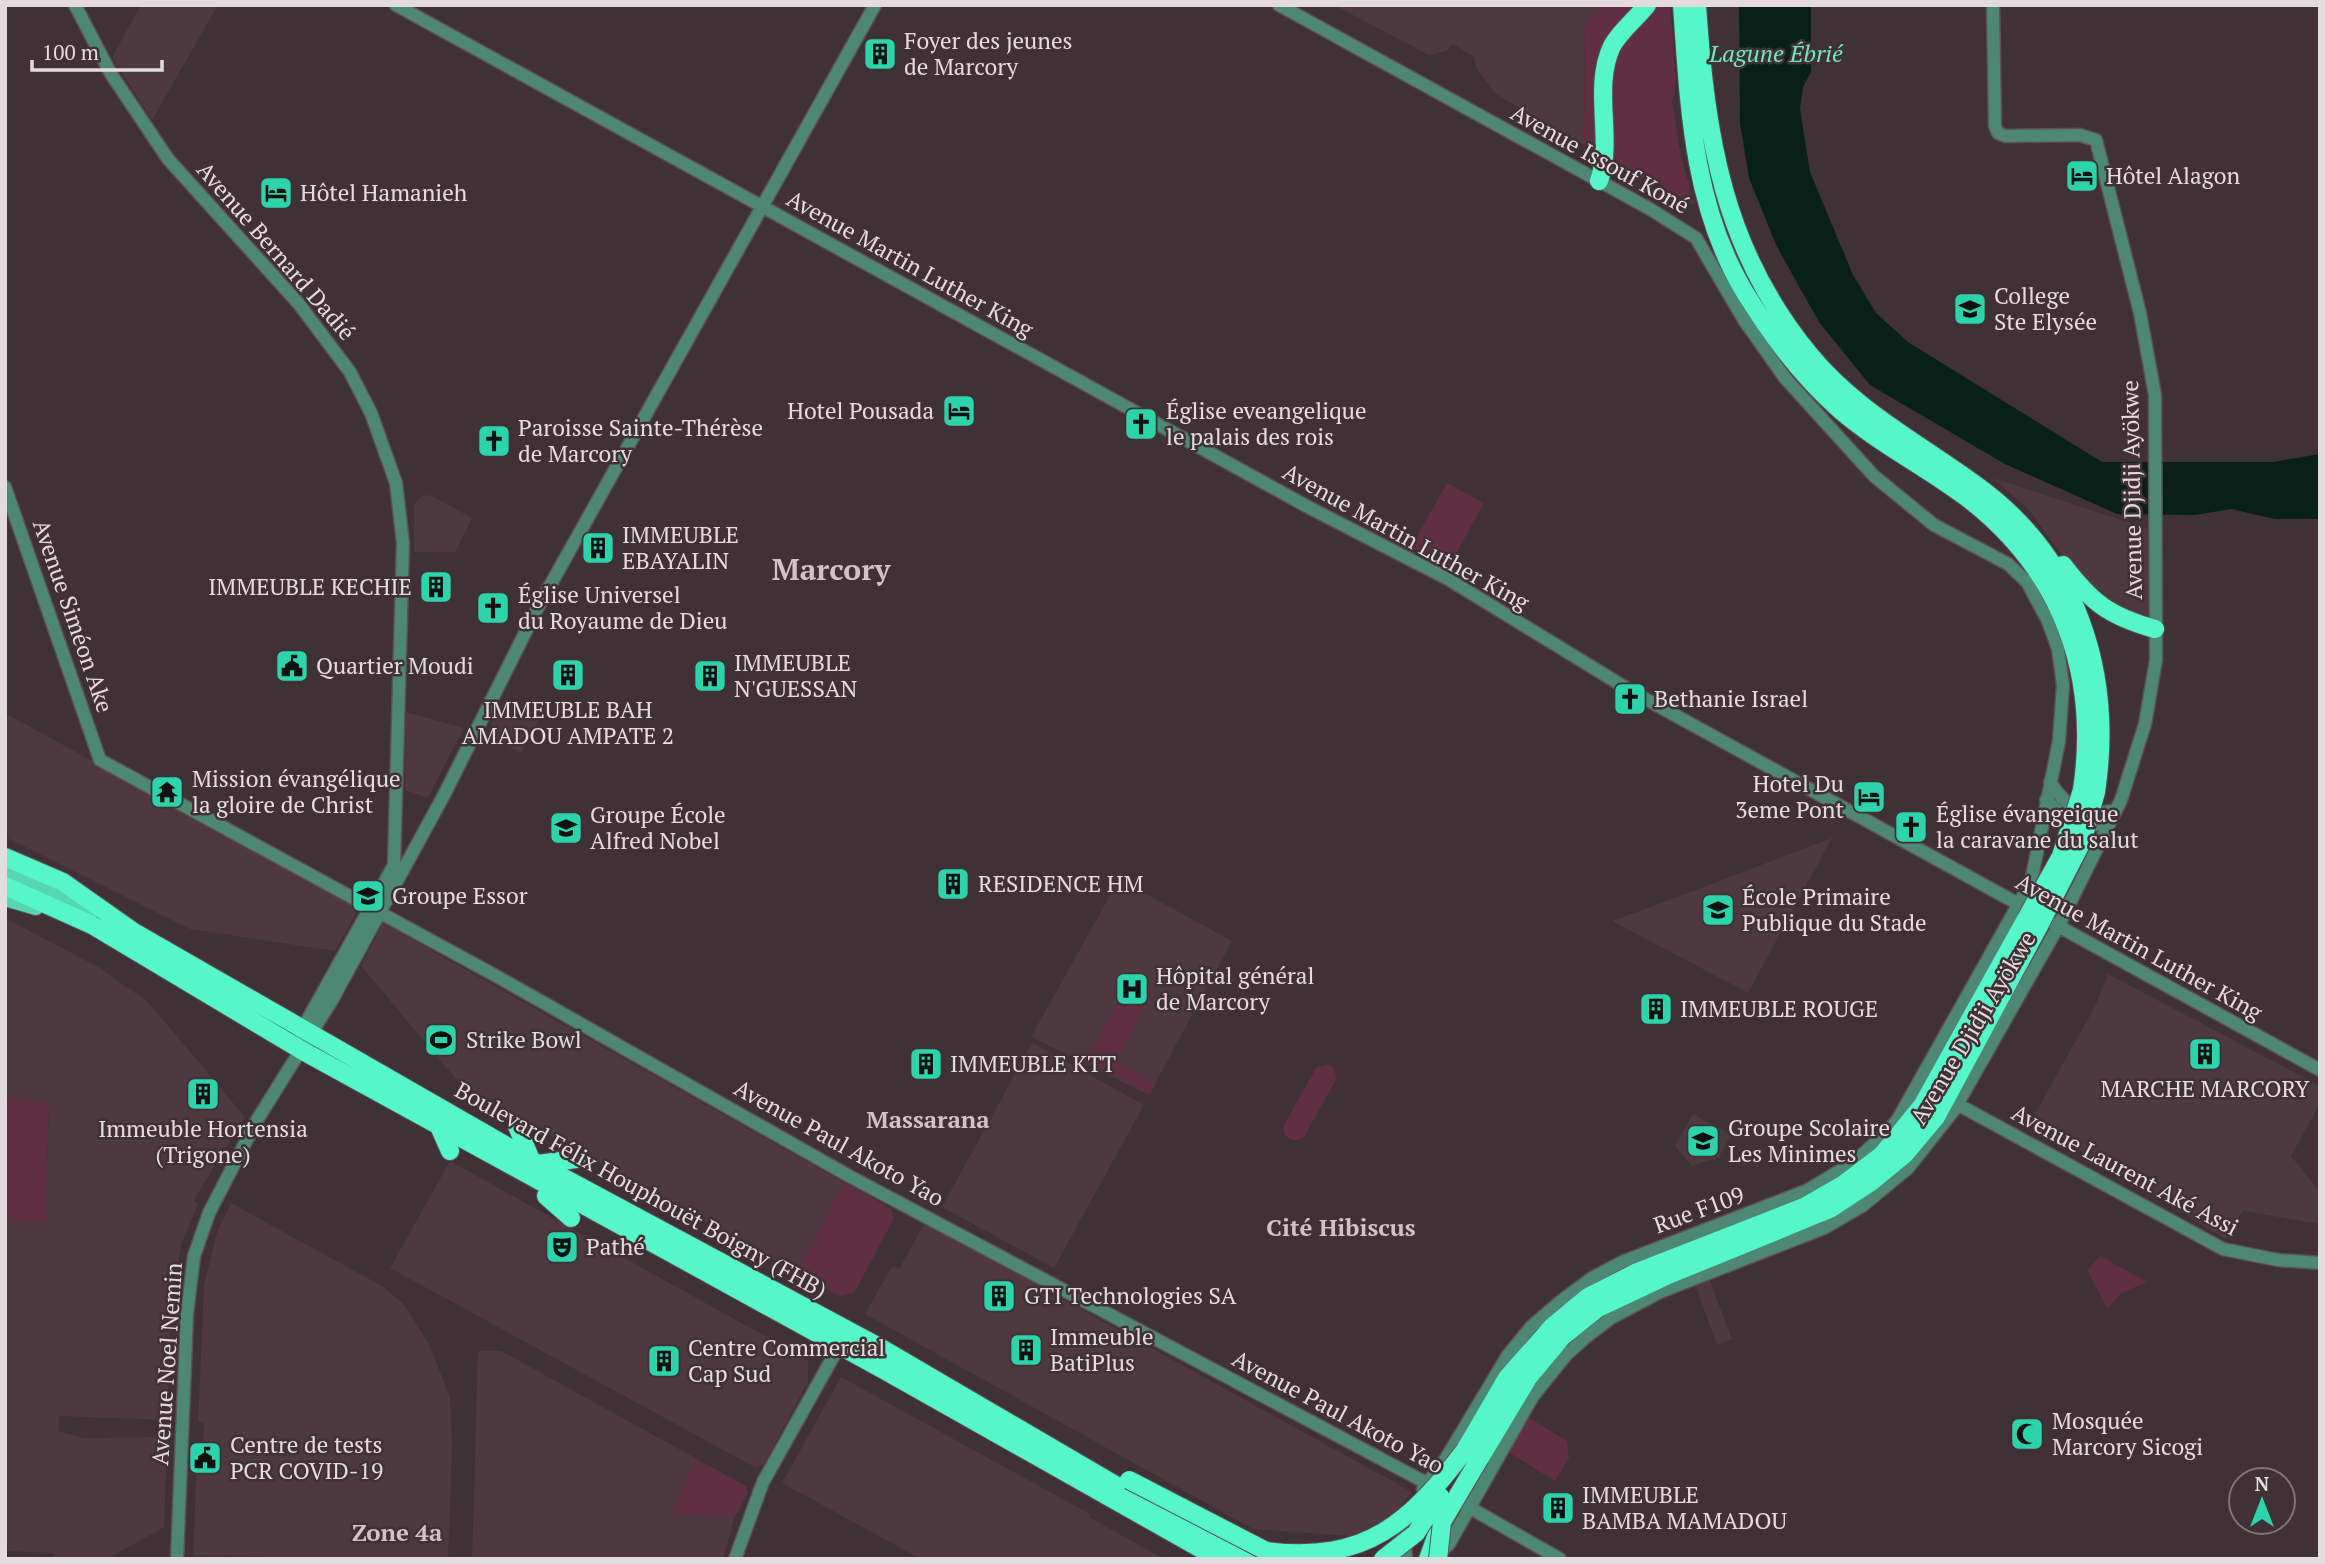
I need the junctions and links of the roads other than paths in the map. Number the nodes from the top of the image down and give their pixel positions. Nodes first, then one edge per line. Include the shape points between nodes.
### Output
1 (75, 5) edge
2 (396, 5) edge
3 (875, 5) edge
4 (1279, 5) edge
5 (1647, 5) edge
6 (1682, 5) edge
7 (1697, 5) edge
8 (1993, 5) edge
9 (1600, 181) junction
10 (763, 207) junction
11 (5, 487) edge
12 (2033, 538) junction
13 (2155, 629) junction
14 (100, 760) joint
15 (2050, 782) junction
16 (2089, 791) junction
17 (2046, 800) junction
18 (2113, 816) junction
19 (6, 872) edge
20 (5, 898) edge
21 (376, 909) junction
22 (2028, 916) junction
23 (2059, 925) junction
24 (134, 932) junction
25 (154, 964) junction
26 (309, 1030) junction
27 (298, 1048) junction
28 (2320, 1070) edge
29 (1957, 1104) junction
30 (438, 1124) junction
31 (517, 1126) dead end
32 (450, 1151) dead end
33 (576, 1159) dead end
34 (531, 1166) junction
35 (571, 1218) dead end
36 (2320, 1263) edge
37 (844, 1338) junction
38 (1038, 1439) junction
39 (1473, 1454) junction
40 (1445, 1460) junction
41 (1486, 1478) junction
42 (1427, 1483) junction
43 (1413, 1503) junction
44 (1121, 1505) junction
45 (1470, 1508) junction
46 (1443, 1521) junction
47 (177, 1559) edge
48 (736, 1559) edge
49 (1197, 1559) edge
50 (1219, 1559) edge
51 (1250, 1559) edge
52 (1366, 1559) edge
53 (1383, 1559) edge
54 (1406, 1559) edge
55 (1430, 1559) edge
56 (1438, 1559) edge
57 (1449, 1559) edge
58 (1560, 1559) edge

1 - 21 street, Avenue Bernard Dadié via 111,74 168,159 326,338 350,372 371,413 396,483 403,542 397,808 394,865
2 - 10 street, Avenue Martin Luther King
3 - 10 street
4 - 9 street, Avenue Issouf Koné
5 - 9 highway via 1618,37 1608,58 1605,161
6 - 16 highway via 1695,154 1714,223 1744,290 1798,366 1839,408 1969,499 2033,564 2058,607 2083,681
7 - 12 highway via 1706,107 1719,176 1740,240 1774,306 1811,356 1850,397 1979,486
8 - 13 street, Avenue Djidji Ayökwe via 1998,133 2080,135 2096,140 2140,313 2154,395
9 - 15 street, Avenue Issouf Koné via 1696,238 1785,378 1874,477 1934,525 2008,564 2027,582 2058,649 2063,685
10 - 21 street via 538,607 444,794
10 - 22 street, Avenue Martin Luther King via 1448,579 1631,691
11 - 14 street, Avenue Siméon Ake
12 - 13 highway via 2048,545 2078,585 2107,612
12 - 16 highway via 2068,593 2098,680 2102,738
13 - 18 street, Avenue Djidji Ayökwe via 2156,660 2146,724
14 - 21 street, Avenue Paul Akoto Yao
15 - 17 street, Avenue Issouf Koné
15 - 18 street via 2069,807
16 - 22 highway, bridge
17 - 18 street via 2080,825 2091,827
17 - 22 street, Avenue Issouf Koné
18 - 23 street, Avenue Djidji Ayökwe
19 - 24 main road, Boulevard Félix Houphouët Boigny (FHB)
19 - 24 highway via 27,865 86,895
19 - 25 highway, Boulevard Félix Houphouët Boigny (FHB)
20 - 25 main road, Boulevard Félix Houphouët Boigny (FHB) via 39,908
21 - 26 street, Avenue Noel Nemin
21 - 42 street, Avenue Paul Akoto Yao via 849,1176
22 - 23 street, Avenue Martin Luther King
22 - 39 highway via 1922,1106 1882,1155 1804,1207 1622,1278 1588,1297 1552,1327 1507,1378
22 - 40 street, Rue F109 via 1888,1131 1853,1163 1808,1190 1592,1278 1547,1312 1520,1340
23 - 28 street, Avenue Martin Luther King
23 - 29 street, Avenue Djidji Ayökwe
24 - 26 highway, Boulevard Félix Houphouët Boigny (FHB)
25 - 27 highway, Boulevard Félix Houphouët Boigny (FHB)
26 - 27 street, Avenue Noel Nemin
26 - 34 highway, Boulevard Félix Houphouët Boigny (FHB)
27 - 30 highway, Boulevard Félix Houphouët Boigny (FHB)
27 - 47 street, Avenue Noel Nemin via 228,1173 194,1256 187,1314
29 - 36 street, Avenue Laurent Aké Assi via 2223,1249
29 - 41 street, Avenue Djidji Ayökwe via 1908,1168 1862,1206 1800,1240 1634,1304 1586,1337 1533,1396
30 - 32 highway
30 - 34 highway, Boulevard Félix Houphouët Boigny (FHB)
31 - 34 highway
33 - 34 highway
34 - 35 highway
34 - 37 highway, Boulevard Félix Houphouët Boigny (FHB)
37 - 38 highway, Boulevard Félix Houphouët Boigny (FHB)
37 - 44 highway, Boulevard Félix Houphouët Boigny (FHB)
37 - 48 street via 770,1468
38 - 39 highway, bridge via 1259,1548 1282,1556 1323,1558 1363,1550 1398,1530
38 - 51 highway, Boulevard Félix Houphouët Boigny (FHB)
39 - 46 highway, bridge
39 - 57 highway, bridge via 1451,1517
40 - 41 street via 1455,1478
40 - 42 street, Rue F109
41 - 45 street, Avenue Djidji Ayökwe
42 - 43 street, Rue F109
42 - 45 street, Avenue Paul Akoto Yao
43 - 46 street via 1431,1500 1444,1506
43 - 54 street, Rue F109 via 1405,1525
44 - 49 highway
44 - 50 highway, Boulevard Félix Houphouët Boigny (FHB)
45 - 46 street, Avenue Djidji Ayökwe
45 - 58 street, Avenue Paul Akoto Yao
46 - 52 highway, bridge
46 - 53 highway, bridge
46 - 55 highway, bridge
46 - 56 highway, bridge

